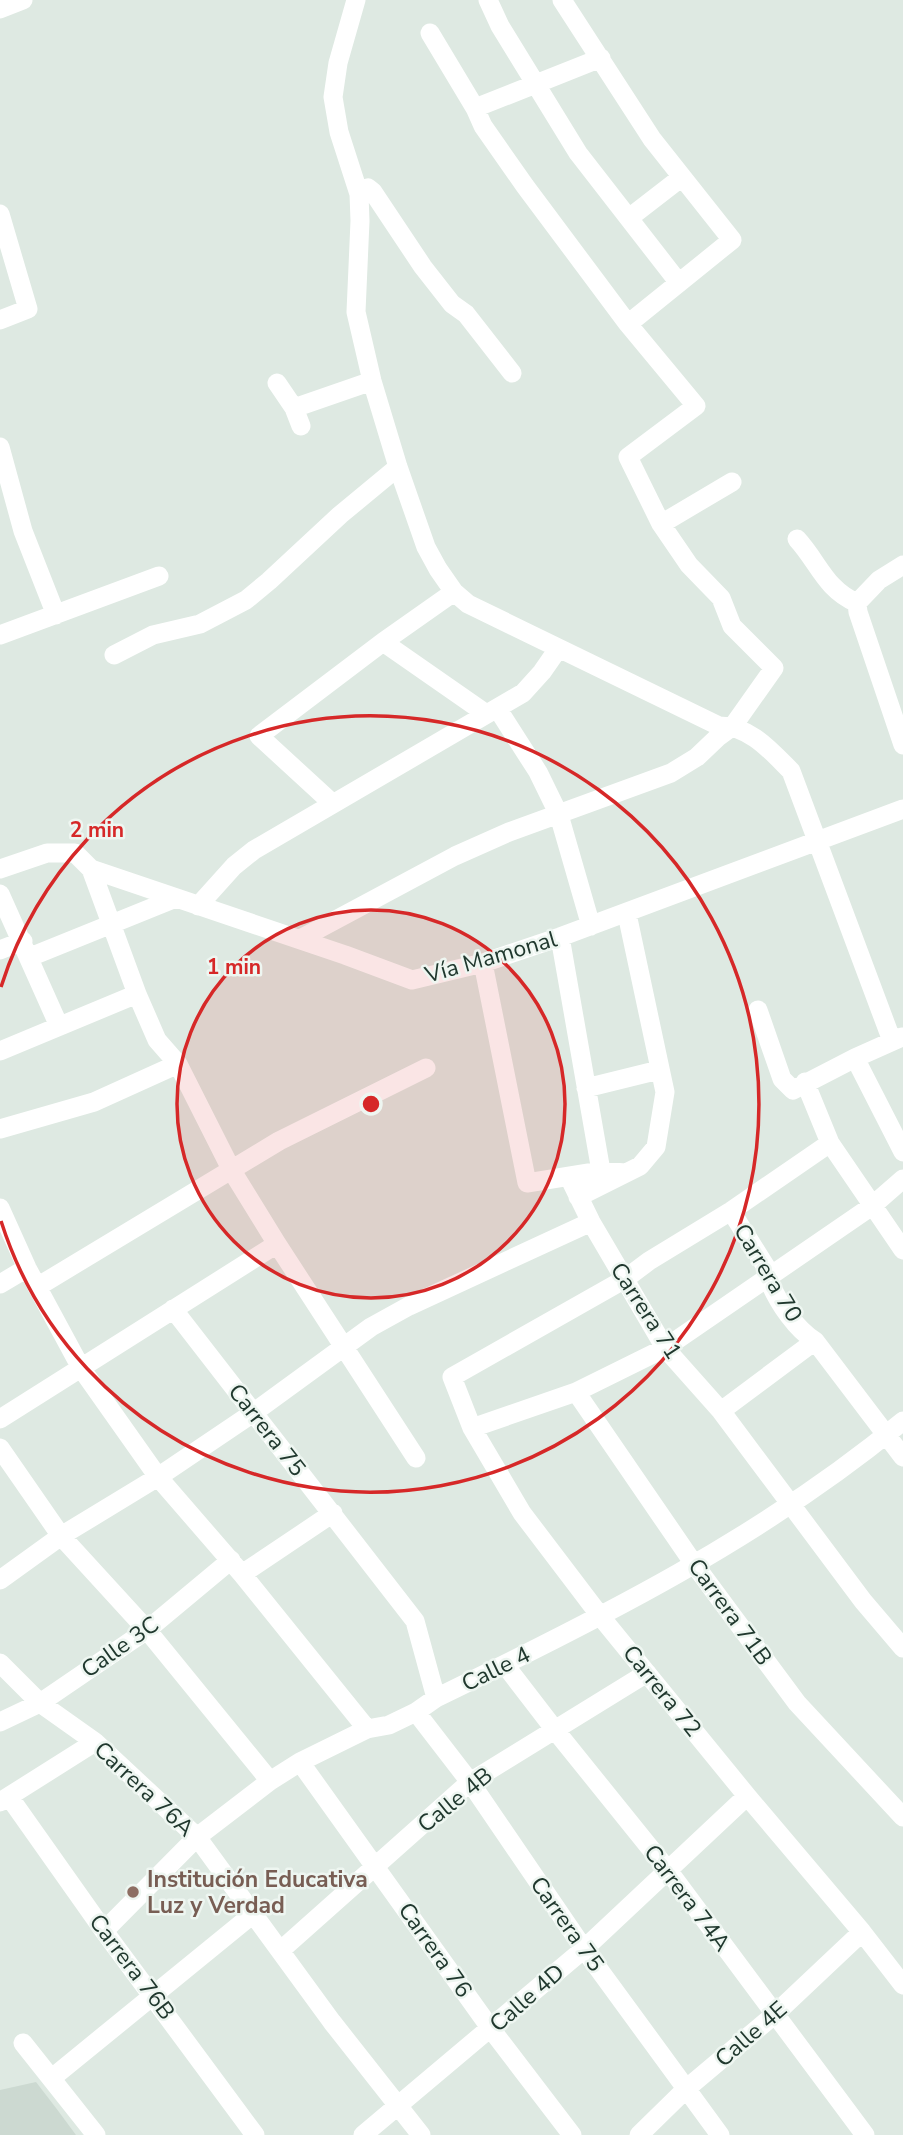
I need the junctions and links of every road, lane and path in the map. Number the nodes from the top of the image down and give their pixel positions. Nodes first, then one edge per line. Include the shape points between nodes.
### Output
1 (23, 0) edge
2 (356, 0) edge
3 (488, 0) edge
4 (562, 0) edge
5 (0, 9) edge
6 (430, 33) dead end
7 (601, 58) junction
8 (537, 85) junction
9 (475, 108) junction
10 (682, 177) junction
11 (359, 194) junction
12 (0, 214) edge
13 (629, 218) junction
14 (679, 283) junction
15 (0, 320) edge
16 (628, 324) junction
17 (512, 373) dead end
18 (372, 381) junction
19 (277, 383) dead end
20 (0, 447) edge
21 (398, 467) junction
22 (732, 482) dead end
23 (6, 492) edge
24 (661, 524) junction
25 (797, 539) dead end
26 (903, 565) edge
27 (159, 576) dead end
28 (454, 592) junction
29 (857, 603) junction
30 (56, 615) junction
31 (0, 635) edge
32 (383, 642) junction
33 (558, 649) junction
34 (114, 654) dead end
35 (491, 711) junction
36 (899, 723) edge
37 (733, 726) junction
38 (903, 745) edge
39 (332, 803) junction
40 (903, 809) edge
41 (558, 815) junction
42 (818, 842) junction
43 (0, 869) edge
44 (91, 869) junction
45 (0, 894) edge
46 (176, 898) junction
47 (198, 906) junction
48 (627, 914) junction
49 (113, 925) junction
50 (591, 926) junction
51 (560, 937) junction
52 (300, 939) junction
53 (26, 949) junction
54 (0, 950) edge
55 (483, 962) junction
56 (137, 994) junction
57 (758, 1010) dead end
58 (59, 1026) junction
59 (898, 1039) edge
60 (0, 1051) edge
61 (855, 1058) junction
62 (178, 1064) junction
63 (426, 1068) dead end
64 (659, 1070) junction
65 (805, 1082) junction
66 (586, 1088) junction
67 (0, 1129) edge
68 (830, 1143) junction
69 (903, 1152) edge
70 (232, 1171) junction
71 (601, 1171) junction
72 (627, 1173) junction
73 (569, 1177) junction
74 (903, 1179) edge
75 (578, 1197) junction
76 (872, 1206) junction
77 (0, 1208) edge
78 (731, 1211) junction
79 (591, 1222) junction
80 (277, 1244) junction
81 (903, 1250) edge
82 (27, 1268) junction
83 (771, 1275) junction
84 (625, 1279) junction
85 (0, 1284) edge
86 (37, 1287) junction
87 (173, 1309) junction
88 (816, 1341) junction
89 (342, 1347) junction
90 (665, 1348) junction
91 (81, 1368) junction
92 (452, 1377) joint
93 (576, 1392) junction
94 (721, 1411) junction
95 (253, 1413) junction
96 (0, 1419) edge
97 (903, 1421) edge
98 (472, 1428) junction
99 (886, 1435) junction
100 (0, 1448) edge
101 (903, 1457) edge
102 (416, 1458) dead end
103 (158, 1477) junction
104 (793, 1504) junction
105 (333, 1513) junction
106 (61, 1536) junction
107 (694, 1564) junction
108 (236, 1567) junction
109 (0, 1580) edge
110 (601, 1617) junction
111 (147, 1630) junction
112 (903, 1648) edge
113 (0, 1663) edge
114 (505, 1665) junction
115 (647, 1672) junction
116 (436, 1698) junction
117 (40, 1703) junction
118 (415, 1712) junction
119 (0, 1722) edge
120 (367, 1728) junction
121 (555, 1730) junction
122 (95, 1742) junction
123 (300, 1762) junction
124 (270, 1782) junction
125 (470, 1782) junction
126 (747, 1796) junction
127 (5, 1800) edge
128 (901, 1810) edge
129 (197, 1837) junction
130 (376, 1867) junction
131 (667, 1869) junction
132 (253, 1914) junction
133 (104, 1931) junction
134 (862, 1932) junction
135 (584, 1949) junction
136 (280, 1951) junction
137 (903, 1985) edge
138 (153, 1995) junction
139 (774, 2015) junction
140 (491, 2029) junction
141 (23, 2043) dead end
142 (52, 2078) junction
143 (686, 2089) junction
144 (399, 2104) junction
145 (96, 2135) edge
146 (255, 2135) edge
147 (363, 2135) edge
148 (421, 2135) edge
149 (572, 2135) edge
150 (639, 2135) edge
151 (720, 2135) edge
152 (865, 2135) edge

1 - 5 street
2 - 11 street via 333,97
3 - 8 street
4 - 7 street
6 - 9 street
7 - 8 street
7 - 10 street
8 - 9 street
8 - 13 street via 578,153
9 - 16 street via 525,186
10 - 13 street
10 - 14 street via 732,240
11 - 17 street via 368,188 373,192 423,267
11 - 18 street via 356,312
12 - 15 street via 28,309
13 - 14 street
14 - 16 street
16 - 24 street via 696,406 628,457
18 - 19 street via 298,417
18 - 21 street
20 - 23 street
21 - 28 street via 426,547
21 - 34 street via 246,600 200,624 153,635
22 - 24 street
23 - 30 street
24 - 37 street via 689,565 721,598 732,626 774,668
25 - 29 street via 831,587
26 - 29 street via 879,580
27 - 30 street
28 - 32 street
28 - 33 street via 468,604
29 - 36 street
30 - 31 street
32 - 35 street
32 - 39 street via 259,736
33 - 35 street via 528,688
33 - 37 street via 719,726
35 - 39 street
35 - 41 street via 538,772
36 - 38 street
37 - 41 street via 671,773
37 - 42 street via 768,747 790,771
39 - 47 street via 254,850
40 - 42 street, Vía Mamonal
41 - 50 street
41 - 52 street via 439,863
42 - 48 street, Vía Mamonal
42 - 59 street
43 - 44 street, Vía Mamonal via 47,853 75,853
44 - 46 street, Vía Mamonal
44 - 49 street
45 - 53 street
46 - 47 street, Vía Mamonal
46 - 49 street
47 - 52 street, Vía Mamonal
48 - 50 street, Vía Mamonal
48 - 64 street
49 - 53 street
49 - 56 street
50 - 51 street, Vía Mamonal
51 - 55 street, Vía Mamonal
51 - 66 street
52 - 55 street, Vía Mamonal via 412,980
53 - 54 street
53 - 58 street
55 - 73 street via 527,1183
56 - 58 street
56 - 62 street via 157,1040
57 - 65 street via 782,1079 793,1090
58 - 60 street
59 - 61 street
61 - 65 street
61 - 69 street
62 - 67 street via 94,1102
62 - 70 street
63 - 70 street via 279,1141
64 - 66 street
64 - 72 street via 664,1092 656,1147
65 - 68 street
66 - 71 street
68 - 76 street
68 - 78 street
70 - 80 street
70 - 86 street
71 - 72 street
71 - 73 street
72 - 75 street
73 - 75 street, Carrera 71
74 - 76 street
75 - 79 street, Carrera 71
76 - 81 street
76 - 83 street
77 - 82 street
78 - 83 street, Carrera 70
78 - 84 street, Carrera 70
79 - 84 street, Carrera 71
79 - 89 street via 409,1306
80 - 87 street
80 - 89 street
82 - 85 street
82 - 86 street
83 - 88 street, Carrera 70 via 773,1291 804,1334
83 - 90 street
84 - 90 street, Carrera 71
84 - 92 street, Carrera 70
86 - 91 street
87 - 91 street
87 - 95 street, Carrera 75
88 - 94 street
88 - 99 street, Carrera 70
89 - 95 street
89 - 102 street
90 - 93 street
90 - 94 street, Carrera 71
91 - 96 street
91 - 103 street
92 - 98 street, Carrera 72
93 - 98 street
93 - 107 street, Carrera 71B
94 - 104 street, Carrera 71
95 - 103 street
95 - 105 street, Carrera 75
97 - 99 street, Calle 4
98 - 110 street, Carrera 72 via 522,1513
99 - 101 street, Carrera 70
99 - 104 street, Calle 4
100 - 106 street
103 - 106 street
103 - 108 street
104 - 107 street, Calle 4
104 - 112 street, Carrera 71
105 - 108 street, Calle 3C
105 - 116 street, Carrera 75 via 415,1621
106 - 109 street
106 - 111 street
107 - 110 street, Calle 4
107 - 128 street, Carrera 71B via 797,1703
108 - 111 street, Calle 3C
108 - 120 street
110 - 114 street, Calle 4
110 - 115 street, Carrera 72
111 - 117 street, Calle 3C
111 - 124 street
113 - 117 street, Carrera 76A
114 - 116 street, Calle 4
114 - 121 street, Carrera 74A
115 - 121 street, Calle 4B
115 - 126 street, Carrera 72
116 - 118 street, Calle 4
117 - 119 street, Calle 3C
117 - 122 street, Carrera 76A
118 - 120 street, Calle 4 via 389,1725
118 - 125 street, Carrera 75
120 - 123 street, Calle 4
121 - 125 street, Calle 4B
121 - 131 street, Carrera 74A
122 - 127 street
122 - 129 street, Carrera 76A
123 - 124 street, Calle 4
123 - 130 street, Carrera 76
124 - 129 street, Calle 4
125 - 130 street, Calle 4B
125 - 135 street, Carrera 75
126 - 131 street, Calle 4D
126 - 134 street, Carrera 72
127 - 133 street, Carrera 76B
129 - 132 street, Carrera 76A
129 - 133 street, Calle 4
130 - 136 street, Calle 4B
130 - 140 street, Carrera 76
131 - 135 street, Calle 4D
131 - 139 street, Carrera 74A
132 - 136 street, Carrera 76A
132 - 138 street
133 - 138 street, Carrera 76B
134 - 137 street, Carrera 72
134 - 139 street, Calle 4E
135 - 140 street, Calle 4D
135 - 143 street, Carrera 75
136 - 144 street, Carrera 76A
138 - 142 street
138 - 146 street, Carrera 76B
139 - 143 street, Calle 4E
139 - 152 street, Carrera 74A
140 - 144 street, Calle 4D
140 - 149 street, Carrera 76
141 - 142 street
142 - 145 street
143 - 150 street, Calle 4E
143 - 151 street, Carrera 75
144 - 147 street, Calle 4D
144 - 148 street, Carrera 76A

